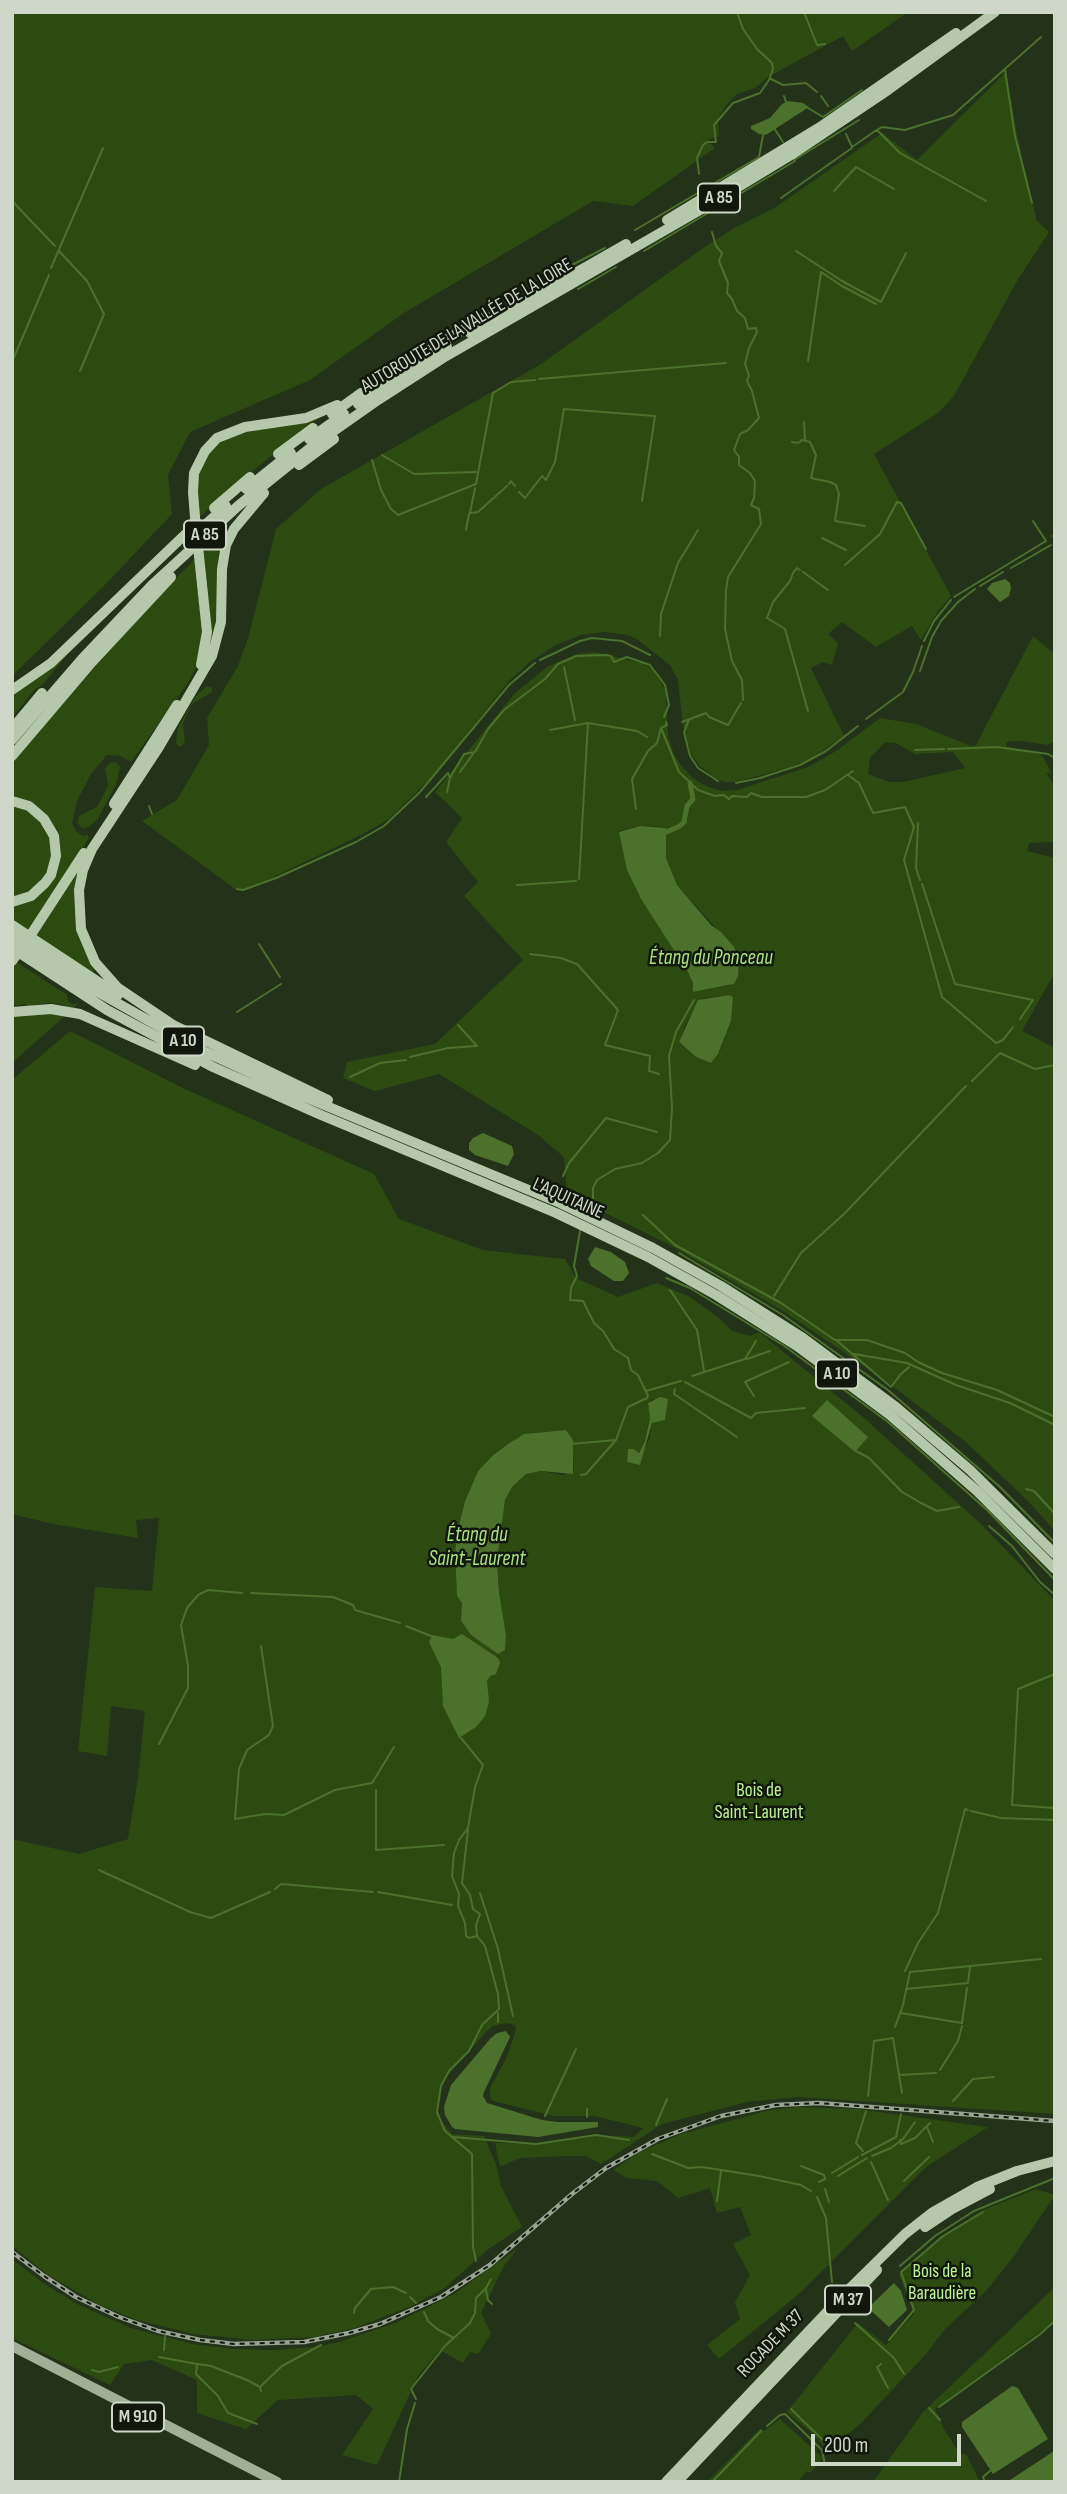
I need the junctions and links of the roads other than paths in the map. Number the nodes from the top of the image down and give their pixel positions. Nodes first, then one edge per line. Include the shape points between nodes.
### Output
1 (983, 12) edge
2 (995, 12) edge
3 (566, 278) junction
4 (430, 366) junction
5 (362, 393) junction
6 (264, 493) junction
7 (12, 690) edge
8 (12, 729) edge
9 (12, 740) edge
10 (12, 755) edge
11 (12, 801) edge
12 (12, 902) edge
13 (12, 925) edge
14 (12, 936) edge
15 (12, 948) edge
16 (12, 961) edge
17 (12, 1012) edge
18 (173, 1025) junction
19 (238, 1079) junction
20 (366, 1123) junction
21 (582, 1219) junction
22 (1055, 1554) edge
23 (1055, 1569) edge
24 (1055, 2161) edge
25 (1055, 2168) edge
26 (12, 2346) edge
27 (12, 2352) edge
28 (704, 2446) junction
29 (263, 2482) edge
30 (277, 2482) edge
31 (656, 2482) edge
32 (666, 2482) edge
33 (677, 2482) edge
34 (683, 2482) edge

1 - 3 highway, AUTOROUTE DE LA VALLÉE DE LA LOIRE / A 85 via 787,148
2 - 4 highway, AUTOROUTE DE LA VALLÉE DE LA LOIRE / A 85 via 791,155
3 - 5 highway via 457,332
3 - 8 highway, AUTOROUTE DE LA VALLÉE DE LA LOIRE / A 85 via 390,382 264,475 134,593
4 - 6 highway
4 - 9 highway, AUTOROUTE DE LA VALLÉE DE LA LOIRE / A 85 via 314,444 209,531 102,637
5 - 7 highway via 230,493 51,663
5 - 16 highway, bridge via 315,415 245,427 217,438 205,451 194,473 192,492 207,632 199,670
6 - 10 highway via 149,599
6 - 18 highway via 234,528 226,545 221,622 212,656 92,849 79,890 81,929 95,962 118,988
11 - 12 highway via 29,806 44,819 56,845 54,865 45,883 30,896
13 - 18 highway via 100,984
14 - 20 highway, L'AQUITAINE / A 10 via 87,986 182,1040
15 - 19 highway, L'AQUITAINE / A 10 via 125,1020
17 - 19 highway via 51,1009 80,1014 200,1068
18 - 20 highway
19 - 21 highway, L'AQUITAINE / A 10
20 - 21 highway, L'AQUITAINE / A 10
21 - 22 highway, L'AQUITAINE / A 10 via 653,1248 721,1286 834,1360 955,1457
21 - 23 highway, L'AQUITAINE / A 10 via 716,1294 836,1374 949,1465
24 - 28 highway, ROCADE M 37 / M 37 via 977,2187 919,2223 862,2275
25 - 28 highway, ROCADE M 37 / M 37 via 988,2190 923,2229
26 - 30 main road, M 910
27 - 29 main road, M 910
28 - 31 highway via 693,2447
28 - 32 highway, ROCADE M 37 / M 37
28 - 33 highway, ROCADE M 37 / M 37
28 - 34 highway via 705,2455

